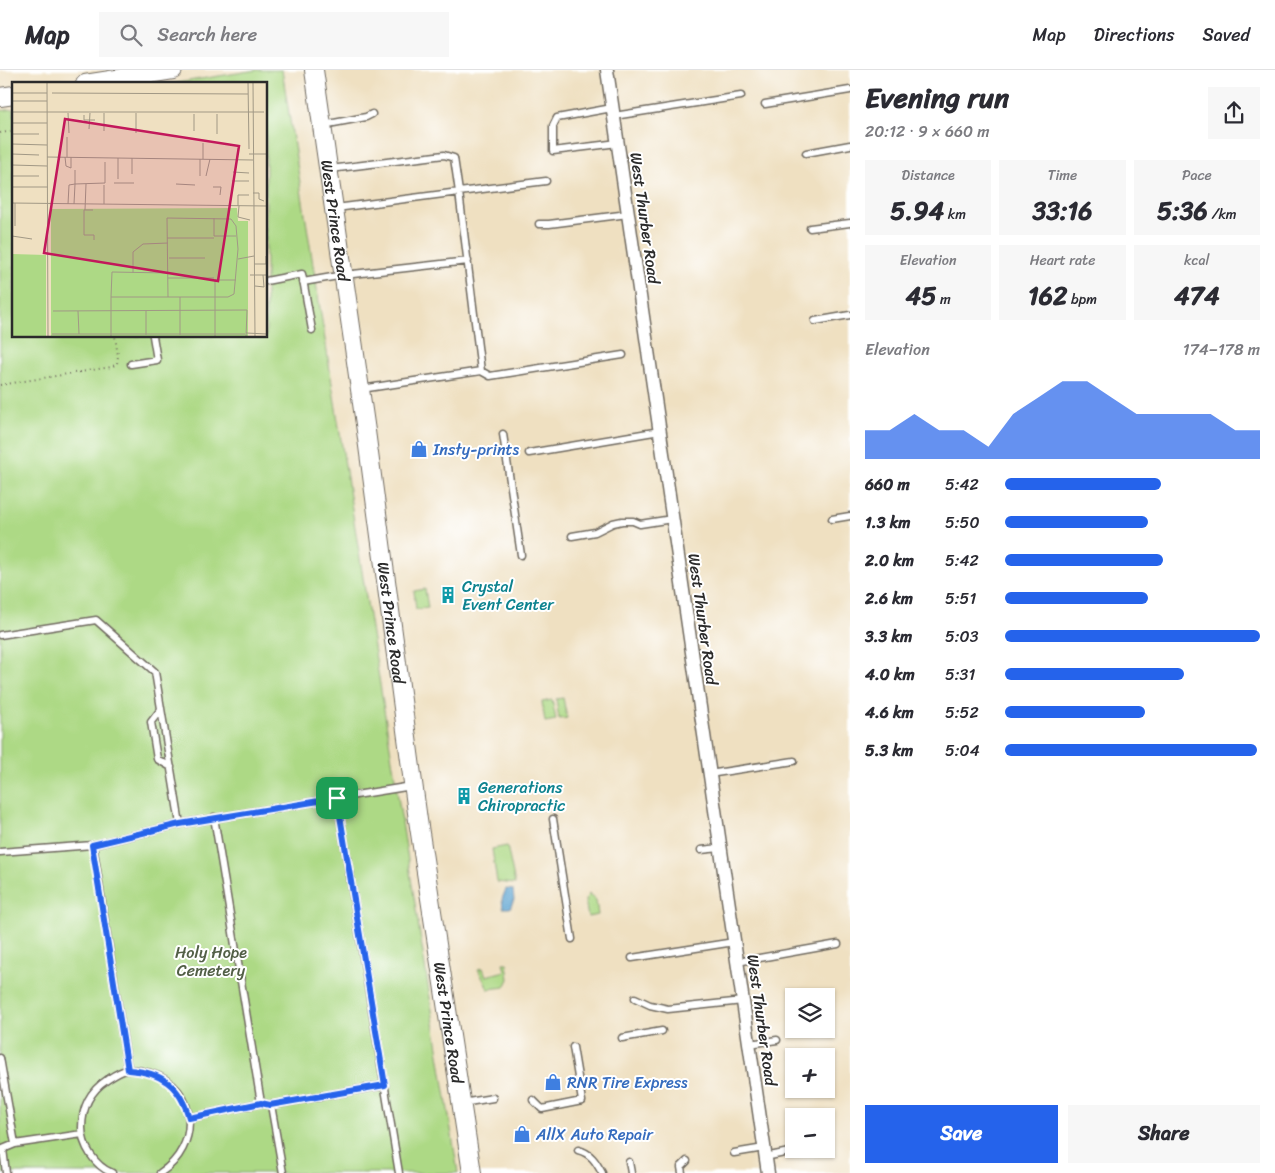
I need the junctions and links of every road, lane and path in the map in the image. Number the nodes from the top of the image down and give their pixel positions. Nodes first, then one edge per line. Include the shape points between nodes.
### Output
1 (173, 70) edge
2 (314, 70) edge
3 (607, 70) edge
4 (98, 82) edge
5 (850, 90) edge
6 (741, 96) dead end
7 (765, 104) dead end
8 (613, 112) junction
9 (372, 114) dead end
10 (322, 125) junction
11 (618, 143) junction
12 (850, 146) edge
13 (806, 153) dead end
14 (328, 169) junction
15 (546, 181) dead end
16 (459, 192) junction
17 (334, 208) junction
18 (628, 214) junction
19 (850, 223) edge
20 (539, 224) dead end
21 (810, 228) dead end
22 (468, 261) junction
23 (344, 275) junction
24 (268, 281) edge
25 (303, 282) junction
26 (850, 315) edge
27 (815, 321) dead end
28 (312, 330) dead end
29 (115, 338) edge
30 (154, 338) edge
31 (623, 355) dead end
32 (131, 364) dead end
33 (481, 371) junction
34 (0, 385) edge
35 (361, 389) junction
36 (660, 431) junction
37 (503, 434) dead end
38 (529, 453) dead end
39 (850, 516) edge
40 (832, 519) dead end
41 (672, 520) junction
42 (572, 536) dead end
43 (521, 555) dead end
44 (0, 635) edge
45 (161, 710) junction
46 (794, 761) dead end
47 (171, 767) junction
48 (709, 774) junction
49 (414, 786) junction
50 (337, 798) junction
51 (214, 817) junction
52 (553, 819) dead end
53 (180, 824) junction
54 (92, 845) junction
55 (720, 848) junction
56 (701, 850) dead end
57 (0, 852) edge
58 (572, 939) dead end
59 (734, 942) junction
60 (838, 944) dead end
61 (632, 958) dead end
62 (737, 962) junction
63 (635, 998) dead end
64 (742, 1001) junction
65 (662, 1031) dead end
66 (622, 1038) dead end
67 (777, 1040) dead end
68 (749, 1044) junction
69 (572, 1046) dead end
70 (0, 1058) edge
71 (128, 1070) junction
72 (385, 1085) junction
73 (493, 1098) dead end
74 (533, 1100) dead end
75 (261, 1103) junction
76 (462, 1103) junction
77 (270, 1105) junction
78 (189, 1118) junction
79 (82, 1134) junction
80 (14, 1144) junction
81 (1, 1149) edge
82 (578, 1150) dead end
83 (785, 1151) edge
84 (765, 1152) junction
85 (734, 1153) dead end
86 (687, 1161) dead end
87 (629, 1162) dead end
88 (6, 1173) edge
89 (112, 1173) edge
90 (160, 1173) edge
91 (283, 1173) edge
92 (399, 1173) edge
93 (472, 1173) edge
94 (602, 1173) edge
95 (631, 1173) edge
96 (682, 1173) edge
97 (768, 1173) edge

1 - 4 main road
2 - 10 main road, West Prince Road
3 - 8 street, West Thurber Road
5 - 7 lane
6 - 8 lane
8 - 11 street, West Thurber Road
8 - 11 lane via 557,118 553,126 552,151
9 - 10 lane
10 - 14 main road, West Prince Road
11 - 18 street, West Thurber Road
12 - 13 lane
14 - 16 lane via 444,156 454,158
14 - 17 main road, West Prince Road
15 - 16 lane
16 - 17 lane
16 - 22 lane
17 - 23 main road, West Prince Road
18 - 20 lane
18 - 36 street, West Thurber Road
19 - 21 lane
22 - 23 lane
22 - 33 lane
23 - 25 lane
23 - 35 main road, West Prince Road
24 - 25 lane via 302,274
25 - 28 lane
26 - 27 lane
29 - 34 path via 118,356 116,364 110,367
30 - 32 lane via 157,360
31 - 33 lane via 490,376
33 - 35 lane
35 - 49 main road, West Prince Road
36 - 38 lane
36 - 41 street, West Thurber Road
37 - 43 lane
39 - 40 lane
41 - 42 lane via 640,524 622,521 595,532
41 - 48 street, West Thurber Road
44 - 45 lane via 96,620 155,672
45 - 47 lane
45 - 47 lane via 151,722 157,759
46 - 48 lane
47 - 53 lane
48 - 55 street, West Thurber Road
49 - 50 lane
49 - 76 main road, West Prince Road
50 - 51 lane
50 - 72 lane
51 - 53 lane
51 - 75 lane
52 - 58 lane
53 - 54 lane
54 - 57 lane
54 - 71 lane
55 - 56 lane
55 - 59 street, West Thurber Road
59 - 61 lane
59 - 62 street, West Thurber Road
60 - 62 lane
62 - 64 street, West Thurber Road
63 - 64 lane via 668,1009
64 - 68 street, West Thurber Road
65 - 66 lane
67 - 68 lane
68 - 84 street, West Thurber Road
69 - 74 lane via 582,1101 542,1109
70 - 80 lane
71 - 78 lane via 160,1076 176,1089
71 - 79 lane via 99,1085 89,1098 82,1116
72 - 77 lane
72 - 92 lane
73 - 76 lane
75 - 77 lane
75 - 78 lane
76 - 93 main road, West Prince Road
77 - 91 lane
78 - 90 lane via 188,1137 181,1154
79 - 80 lane
79 - 89 lane via 87,1149
80 - 81 lane
81 - 88 lane
82 - 94 lane via 595,1160
83 - 84 lane
84 - 85 lane
84 - 97 street, West Thurber Road
86 - 96 lane via 681,1167
87 - 95 lane

